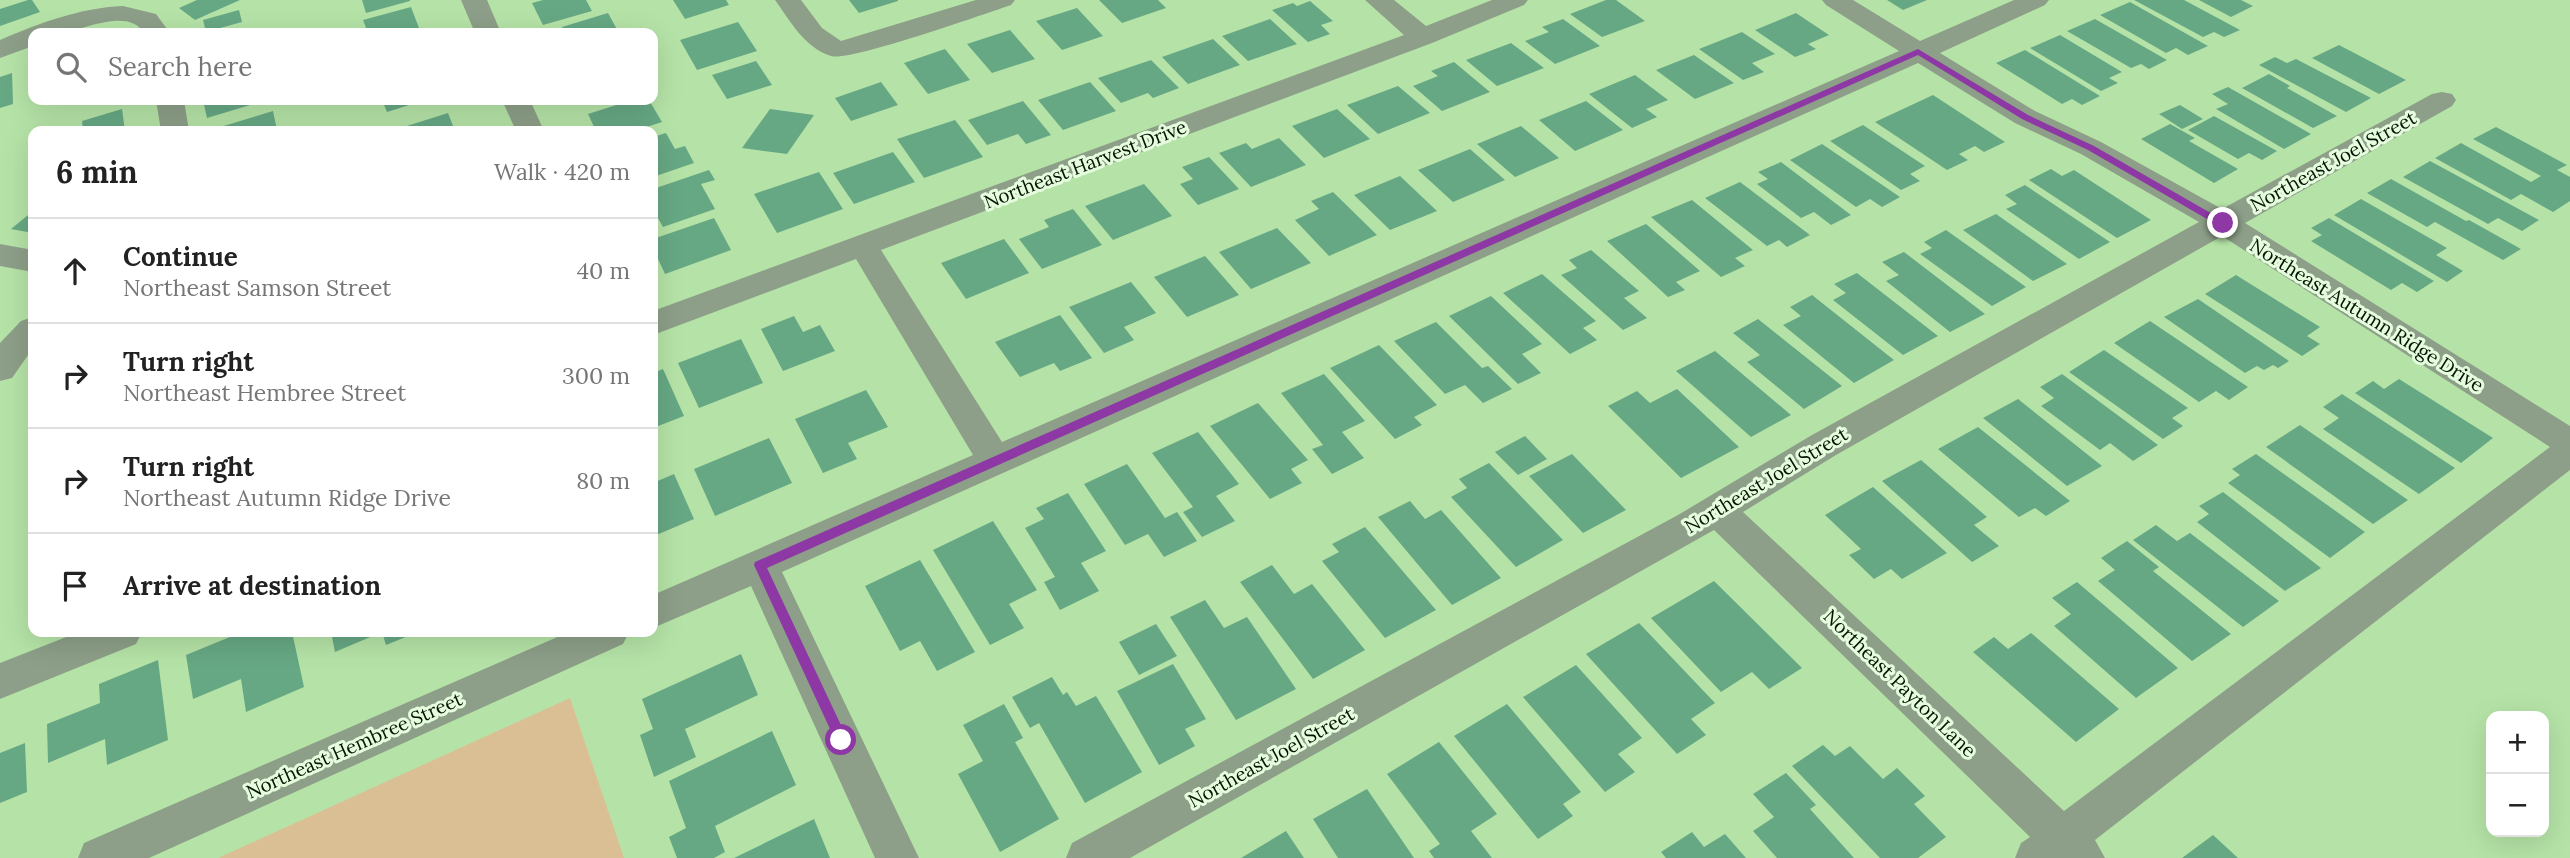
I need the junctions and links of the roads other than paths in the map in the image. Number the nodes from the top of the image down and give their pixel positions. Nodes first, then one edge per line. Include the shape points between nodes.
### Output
1 (474, 0) edge
2 (789, 0) edge
3 (1002, 0) edge
4 (1378, 0) edge
5 (1515, 0) edge
6 (1835, 0) edge
7 (2036, 0) edge
8 (49, 28) edge
9 (154, 28) edge
10 (486, 28) edge
11 (1423, 37) junction
12 (28, 38) edge
13 (0, 50) edge
14 (1918, 52) junction
15 (2442, 100) dead end
16 (171, 105) edge
17 (518, 105) edge
18 (174, 126) edge
19 (528, 126) edge
20 (2223, 223) junction
21 (864, 247) junction
22 (0, 255) edge
23 (28, 260) edge
24 (658, 321) edge
25 (28, 334) edge
26 (0, 369) edge
27 (2570, 443) edge
28 (2570, 451) edge
29 (995, 460) junction
30 (1716, 509) junction
31 (760, 565) junction
32 (658, 610) edge
33 (110, 637) edge
34 (598, 637) edge
35 (0, 681) edge
36 (2060, 852) edge
37 (100, 858) edge
38 (897, 858) edge
39 (1088, 858) edge

1 - 10 street
2 - 3 street via 813,34 837,50
4 - 11 street
5 - 11 street, Northeast Harvest Drive
6 - 14 street, Northeast Autumn Ridge Drive
7 - 14 street
8 - 9 street via 95,16 135,15
11 - 21 street, Northeast Harvest Drive
12 - 13 street
14 - 20 street, Northeast Autumn Ridge Drive via 2025,117 2091,148
14 - 29 street
15 - 20 street, Northeast Joel Street
16 - 18 street
17 - 19 street
20 - 27 street, Northeast Autumn Ridge Drive
20 - 30 street, Northeast Joel Street via 1824,444
21 - 24 street, Northeast Harvest Drive
21 - 29 street
22 - 23 street
25 - 26 street
28 - 36 street
29 - 31 street
30 - 36 street, Northeast Payton Lane
30 - 39 street, Northeast Joel Street
31 - 32 street
31 - 38 street
33 - 35 street
34 - 37 street, Northeast Hembree Street

